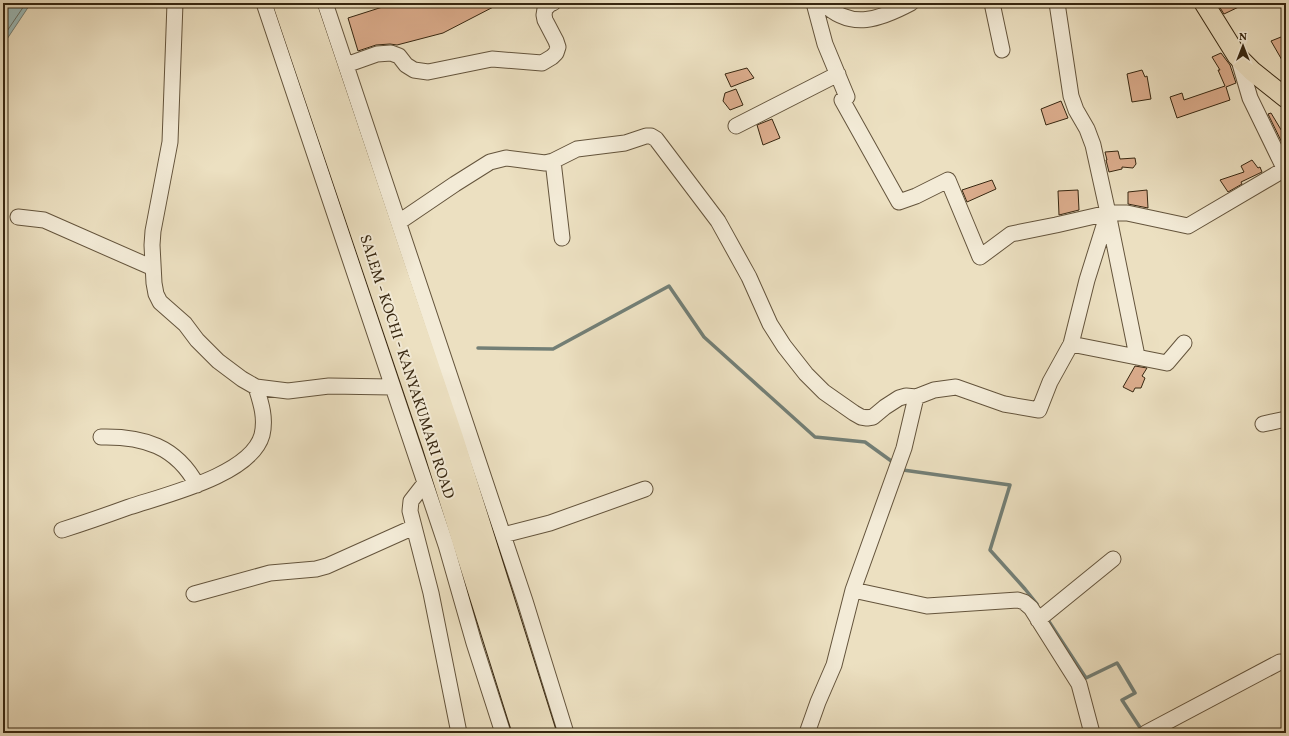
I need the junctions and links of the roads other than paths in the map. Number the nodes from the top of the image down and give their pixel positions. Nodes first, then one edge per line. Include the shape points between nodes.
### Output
1 (176, 3) edge
2 (264, 3) edge
3 (284, 3) edge
4 (305, 3) edge
5 (325, 3) edge
6 (553, 3) edge
7 (814, 3) edge
8 (823, 3) edge
9 (911, 3) edge
10 (992, 3) edge
11 (1058, 3) edge
12 (1204, 3) edge
13 (1002, 50) dead end
14 (1237, 56) junction
15 (346, 65) junction
16 (838, 74) junction
17 (1286, 98) edge
18 (736, 126) dead end
19 (553, 161) junction
20 (1285, 171) edge
21 (1108, 213) junction
22 (18, 217) dead end
23 (399, 222) junction
24 (562, 238) dead end
25 (153, 268) junction
26 (1184, 343) dead end
27 (1071, 344) junction
28 (1137, 356) junction
29 (256, 387) junction
30 (392, 387) junction
31 (916, 397) junction
32 (1286, 419) edge
33 (1263, 424) dead end
34 (101, 437) dead end
35 (425, 483) junction
36 (197, 485) junction
37 (645, 489) dead end
38 (414, 527) junction
39 (62, 530) dead end
40 (503, 535) junction
41 (1113, 559) dead end
42 (853, 590) junction
43 (194, 594) dead end
44 (1038, 620) junction
45 (1280, 662) dead end
46 (459, 733) edge
47 (503, 733) edge
48 (524, 733) edge
49 (545, 733) edge
50 (566, 733) edge
51 (807, 733) edge
52 (1092, 733) edge
53 (1146, 733) edge

1 - 25 street via 170,142 153,231
2 - 30 street
3 - 48 highway, SALEM - KOCHI - KANYAKUMARI ROAD via 433,444
4 - 49 highway, SALEM - KOCHI - KANYAKUMARI ROAD via 452,438
5 - 15 street
6 - 15 street via 544,15 558,48 552,57 542,63 492,59 428,72 414,70 399,56 391,53 377,54
7 - 16 street via 825,44
8 - 9 street via 836,13 856,20 880,18
10 - 13 street
11 - 21 street via 1071,96 1093,145
12 - 14 main road
14 - 17 main road
14 - 20 street via 1250,98
15 - 23 street
16 - 18 street
16 - 21 street via 847,97 842,100 899,202 948,180 980,257 1011,234
19 - 23 street via 545,163 506,158 490,162
19 - 24 street
19 - 31 street via 577,149 625,143 646,136 656,139 718,221 749,277 770,324 784,346 824,392 854,413 867,418 873,417 893,401 906,396
20 - 21 street via 1188,226 1127,213
21 - 27 street via 1086,280
21 - 28 street
22 - 25 street via 44,220
23 - 40 street
25 - 29 street via 156,294 160,302 185,324 218,361
26 - 28 street via 1167,363
27 - 28 street
27 - 31 street via 1050,382 1039,410 1004,404 956,387 934,390
29 - 30 street via 288,391 329,386
29 - 36 street via 264,420 262,436 256,447 246,459
30 - 35 street
31 - 42 street via 904,448
32 - 33 street
34 - 36 street via 146,441 163,448 184,466
35 - 38 street via 410,502
35 - 47 street
36 - 39 street
37 - 40 street via 550,523
38 - 43 street via 327,566 270,573
38 - 46 street via 431,593
40 - 50 street
41 - 44 street
42 - 44 street via 927,606 1020,600
42 - 51 street via 834,665
44 - 52 street via 1079,684
45 - 53 street

